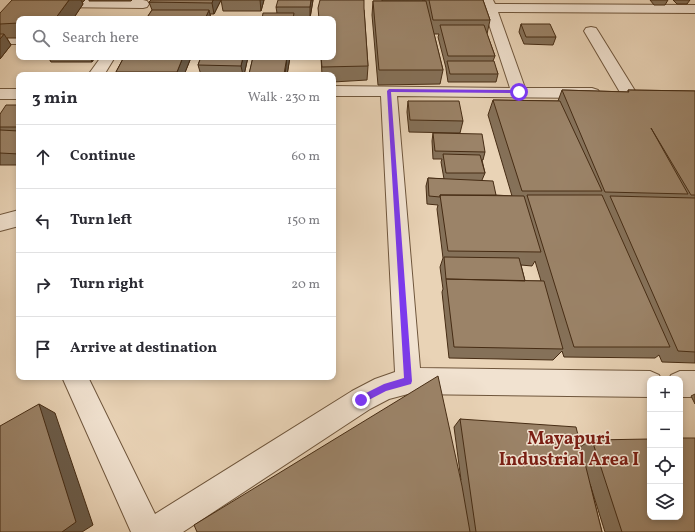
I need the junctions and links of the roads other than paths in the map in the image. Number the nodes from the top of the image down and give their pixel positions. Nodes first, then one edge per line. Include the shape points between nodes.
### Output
1 (36, 3) edge
2 (488, 4) edge
3 (141, 6) edge
4 (695, 9) edge
5 (591, 31) dead end
6 (0, 40) edge
7 (16, 40) edge
8 (106, 60) edge
9 (98, 72) edge
10 (336, 91) edge
11 (389, 91) junction
12 (519, 92) junction
13 (0, 94) edge
14 (16, 94) edge
15 (16, 219) edge
16 (0, 223) edge
17 (76, 380) edge
18 (408, 381) junction
19 (647, 384) edge
20 (683, 384) edge
21 (695, 384) edge
22 (147, 532) edge
23 (155, 532) edge

1 - 3 street
2 - 4 street
2 - 12 street
5 - 12 street via 623,94
6 - 7 street
8 - 9 street
10 - 11 street
11 - 12 street
11 - 18 street
13 - 14 street
15 - 16 street
17 - 22 street
18 - 19 street
18 - 23 street via 384,388 361,400
20 - 21 street

